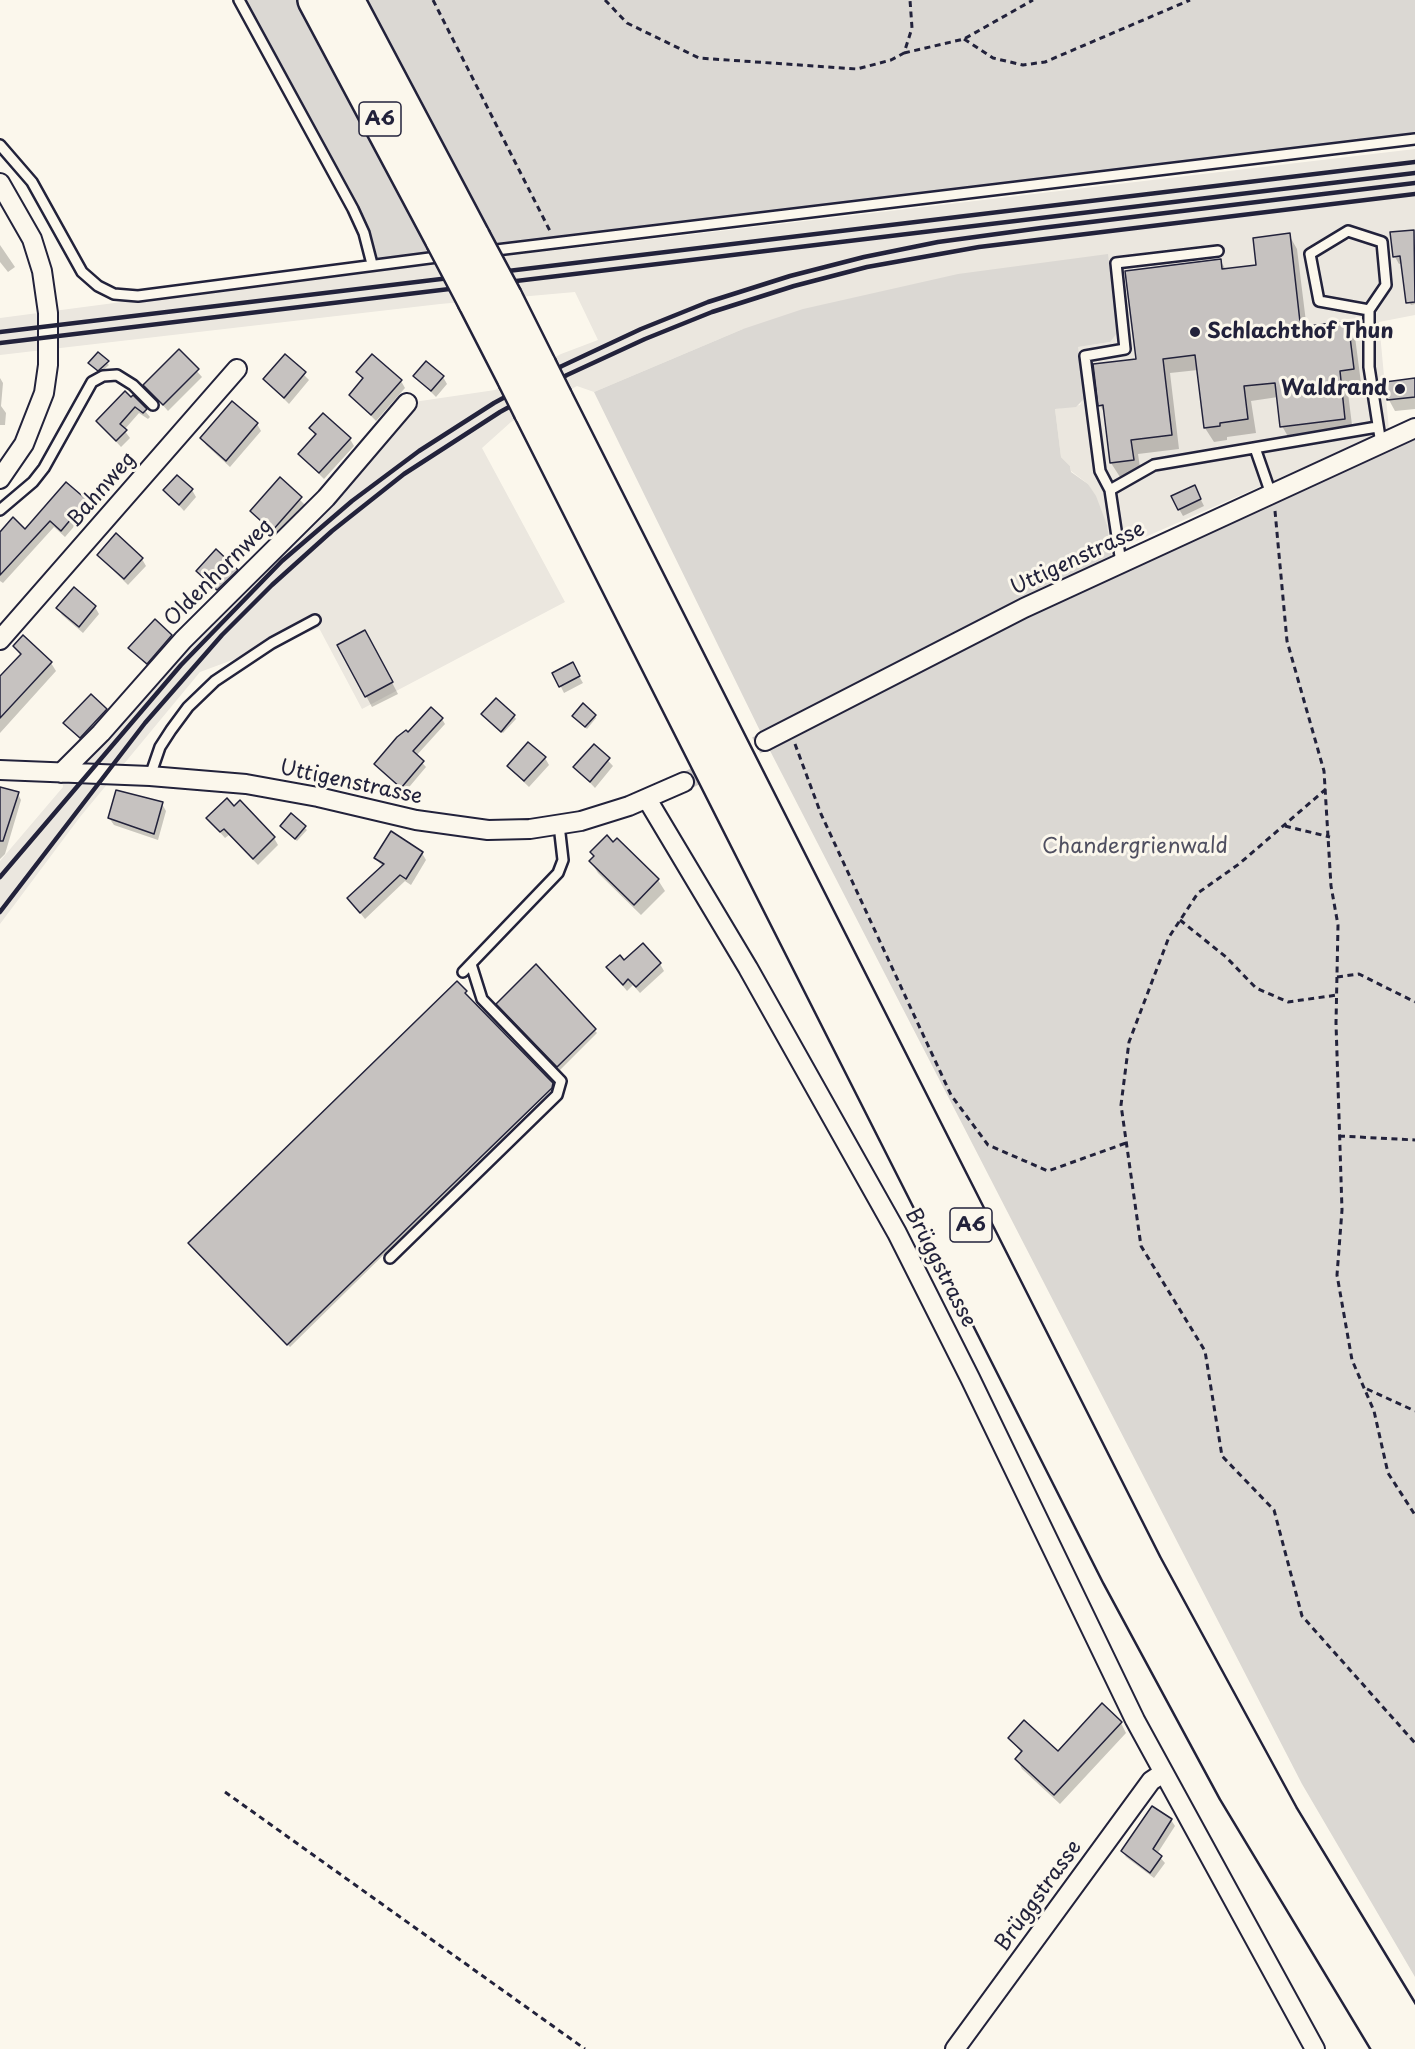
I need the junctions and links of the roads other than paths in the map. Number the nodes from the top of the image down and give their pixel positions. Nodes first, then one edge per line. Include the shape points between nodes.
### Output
1 (239, 0) edge
2 (315, 0) edge
3 (347, 0) edge
4 (1415, 139) edge
5 (0, 145) edge
6 (0, 183) edge
7 (458, 239) junction
8 (1218, 250) dead end
9 (372, 264) junction
10 (1369, 310) junction
11 (237, 369) dead end
12 (407, 403) dead end
13 (543, 404) junction
14 (153, 405) dead end
15 (1415, 428) edge
16 (1379, 436) junction
17 (1255, 448) junction
18 (0, 479) edge
19 (1110, 490) junction
20 (1271, 494) junction
21 (0, 510) edge
22 (1121, 563) junction
23 (315, 620) dead end
24 (0, 640) edge
25 (765, 741) tunnel mouth
26 (0, 770) edge
27 (61, 773) junction
28 (150, 776) junction
29 (684, 782) tunnel mouth
30 (647, 799) junction
31 (559, 825) junction
32 (471, 964) junction
33 (463, 972) dead end
34 (390, 1258) dead end
35 (1163, 1773) junction
36 (1415, 2037) edge
37 (955, 2049) edge
38 (1314, 2049) edge
39 (1391, 2049) edge

1 - 9 lane via 353,209
2 - 7 highway, A6
3 - 7 highway, A6
4 - 9 lane
5 - 9 lane via 32,182 82,272 114,294 138,296
6 - 18 street via 32,239 42,271 48,313 44,393 24,444
7 - 13 highway, A6, bridge
8 - 19 lane via 1116,263 1125,349 1085,356 1100,471
10 - 10 lane via 1386,285 1382,242 1348,231 1310,254 1319,301
10 - 16 lane via 1369,367
11 - 24 street, Bahnweg
12 - 27 street, Oldenhornweg via 326,498 198,624
13 - 36 highway, A6 via 1151,1576 1291,1833
13 - 39 highway, A6 via 1119,1575 1241,1800
14 - 21 lane via 117,375 92,382 44,468
15 - 16 street, Uttigenstrasse
16 - 17 lane
16 - 20 street, Uttigenstrasse
17 - 19 lane via 1154,465
17 - 20 lane
19 - 22 lane
20 - 22 street, Uttigenstrasse
22 - 25 street, Uttigenstrasse via 1024,608
23 - 28 lane via 215,681 188,707 159,747
26 - 27 street, Uttigenstrasse
27 - 28 street, Uttigenstrasse
28 - 31 street, Uttigenstrasse via 270,788 463,828 509,830
29 - 30 street, Uttigenstrasse
30 - 31 street, Uttigenstrasse
30 - 35 street, Brüggstrasse via 782,1028 920,1278
31 - 32 lane via 563,860 558,873
32 - 33 lane
32 - 34 lane via 482,999 561,1081 556,1095
35 - 37 street, Brüggstrasse via 1147,1786
35 - 38 street, Brüggstrasse

